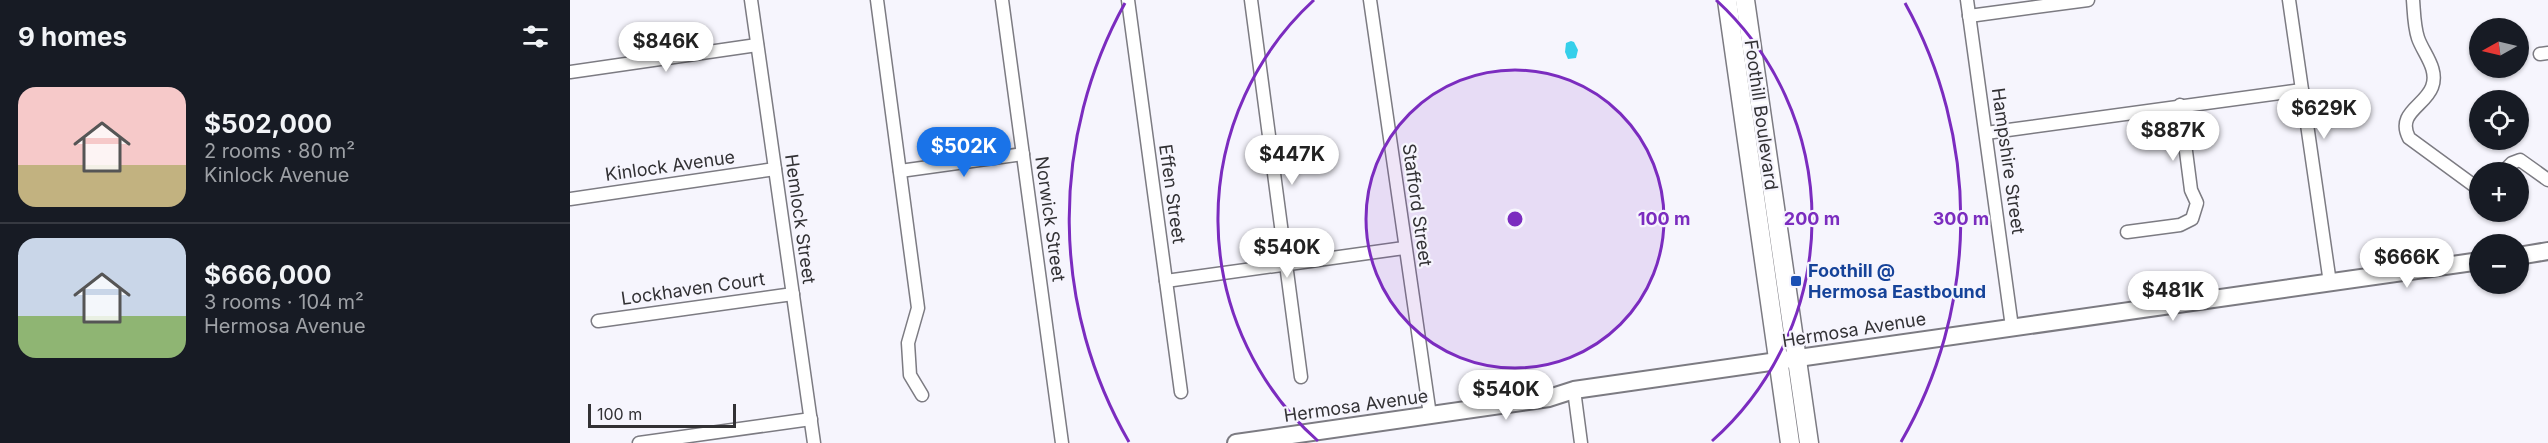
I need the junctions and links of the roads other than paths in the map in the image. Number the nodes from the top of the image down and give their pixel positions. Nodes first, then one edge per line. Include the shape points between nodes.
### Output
1 (751, 0) edge
2 (877, 0) edge
3 (1002, 0) edge
4 (1128, 0) edge
5 (1251, 0) edge
6 (1370, 0) edge
7 (1727, 0) edge
8 (1745, 0) edge
9 (1967, 0) edge
10 (2088, 0) edge
11 (2289, 0) edge
12 (2413, 0) edge
13 (1969, 16) junction
14 (757, 45) junction
15 (570, 72) edge
16 (2302, 90) junction
17 (2180, 105) junction
18 (1986, 133) junction
19 (1023, 154) junction
20 (2529, 166) edge
21 (775, 169) junction
22 (900, 171) junction
23 (2548, 180) edge
24 (2469, 182) edge
25 (570, 199) edge
26 (2127, 232) dead end
27 (1404, 248) junction
28 (2548, 251) edge
29 (2529, 254) edge
30 (2469, 263) edge
31 (1287, 264) junction
32 (1166, 281) junction
33 (2330, 284) junction
34 (793, 294) junction
35 (598, 321) dead end
36 (2012, 327) junction
37 (1797, 358) junction
38 (1778, 361) junction
39 (1301, 377) dead end
40 (1574, 390) junction
41 (1180, 392) dead end
42 (922, 395) dead end
43 (1430, 415) junction
44 (811, 420) junction
45 (639, 443) edge
46 (814, 443) edge
47 (1062, 443) edge
48 (1236, 443) edge
49 (1581, 443) edge
50 (1790, 443) edge
51 (1809, 443) edge

1 - 14 street, Hemlock Street
2 - 22 street
3 - 19 street, Norwick Street
4 - 32 street, Effen Street
5 - 31 street
6 - 27 street, Stafford Street
7 - 38 main road, Foothill Boulevard
8 - 37 main road, Foothill Boulevard
9 - 13 street, Hampshire Street
10 - 13 street
11 - 16 street
12 - 24 street via 2417,37 2433,75 2432,87 2406,120 2404,129 2409,138
13 - 18 street, Hampshire Street
14 - 15 street
14 - 21 street, Hemlock Street
16 - 17 street
16 - 33 street
17 - 18 street
17 - 26 street via 2191,190 2197,203 2192,219 2180,225
18 - 36 street, Hampshire Street
19 - 22 street
19 - 47 street, Norwick Street
20 - 23 street
21 - 25 street, Kinlock Avenue
21 - 34 street, Hemlock Street
22 - 42 street via 918,308 908,343 910,375
27 - 31 street
27 - 43 street, Stafford Street
28 - 29 street
30 - 33 street, Hermosa Avenue
31 - 32 street
31 - 39 street
32 - 41 street, Effen Street
33 - 36 street, Hermosa Avenue
34 - 35 street, Lockhaven Court
34 - 44 street, Hemlock Street
36 - 37 street, Hermosa Avenue
37 - 38 street, Hermosa Avenue
37 - 51 main road, Foothill Boulevard
38 - 40 street, Hermosa Avenue
38 - 50 main road, Foothill Boulevard
40 - 43 street, Hermosa Avenue via 1549,398
40 - 49 street
43 - 48 street, Hermosa Avenue
44 - 45 street
44 - 46 street, Hemlock Street

